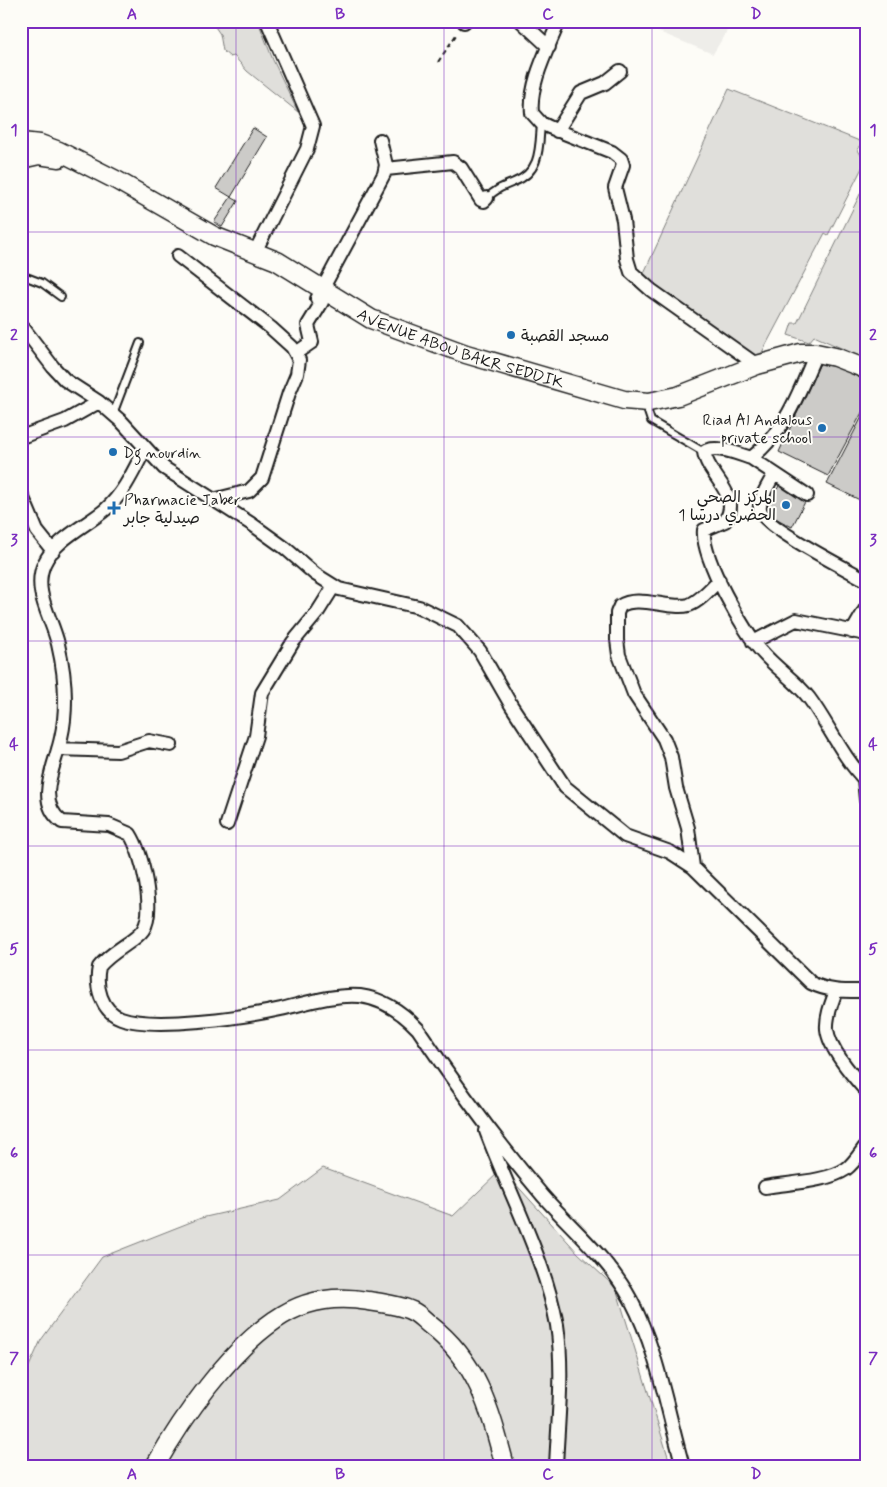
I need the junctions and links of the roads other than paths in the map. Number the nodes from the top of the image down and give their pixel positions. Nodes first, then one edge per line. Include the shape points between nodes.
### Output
1 (267, 21) edge
2 (521, 21) edge
3 (558, 21) edge
4 (548, 47) junction
5 (620, 71) dead end
6 (541, 123) junction
7 (557, 131) junction
8 (380, 140) dead end
9 (21, 142) edge
10 (21, 159) edge
11 (81, 164) junction
12 (386, 167) junction
13 (487, 198) joint
14 (255, 252) junction
15 (178, 256) dead end
16 (21, 275) edge
17 (322, 290) junction
18 (61, 297) dead end
19 (21, 325) edge
20 (140, 343) dead end
21 (816, 352) junction
22 (296, 353) junction
23 (757, 365) junction
24 (866, 369) edge
25 (99, 402) junction
26 (649, 402) junction
27 (113, 414) junction
28 (21, 437) edge
29 (145, 449) junction
30 (704, 452) junction
31 (751, 458) junction
32 (774, 474) junction
33 (21, 493) edge
34 (807, 495) dead end
35 (213, 500) junction
36 (53, 551) junction
37 (719, 580) junction
38 (866, 580) edge
39 (334, 586) junction
40 (866, 608) edge
41 (852, 632) junction
42 (866, 634) edge
43 (753, 642) junction
44 (171, 745) dead end
45 (58, 749) junction
46 (865, 778) edge
47 (866, 800) edge
48 (227, 824) dead end
49 (693, 867) junction
50 (836, 991) junction
51 (866, 991) edge
52 (866, 1091) edge
53 (480, 1117) junction
54 (865, 1146) edge
55 (765, 1187) dead end
56 (155, 1466) edge
57 (505, 1466) edge
58 (556, 1466) edge
59 (683, 1466) edge

1 - 14 street via 313,126 306,150
2 - 4 street
3 - 4 street
4 - 6 street via 538,75 532,108 532,113
5 - 7 street via 605,84 581,93
6 - 7 street
6 - 13 lane via 537,161 532,170 525,177 498,187
7 - 23 street via 612,152 621,159 623,165 615,192 632,272 645,285
8 - 12 street
9 - 11 street via 40,144
10 - 11 street via 39,155
11 - 14 street, AVENUE ABOU BAKR SEDDIK via 214,236
12 - 13 street via 446,161 459,166 482,201
12 - 17 street
14 - 17 street, AVENUE ABOU BAKR SEDDIK via 295,271
15 - 22 street via 271,328
16 - 18 lane via 42,283
17 - 22 street via 317,299 322,302 308,325 312,342
17 - 26 street, AVENUE ABOU BAKR SEDDIK via 371,319 422,340 624,400
19 - 25 street via 65,380
20 - 27 lane
21 - 23 street, AVENUE ABOU BAKR SEDDIK
21 - 24 street, AVENUE ABOU BAKR SEDDIK
21 - 31 street via 780,430
22 - 35 street via 299,368 262,478 249,490
23 - 26 street, AVENUE ABOU BAKR SEDDIK via 678,396
25 - 27 street
25 - 28 street via 65,421
26 - 30 lane via 651,421
27 - 29 street
29 - 35 street via 164,468
29 - 36 street via 116,498
30 - 31 street via 708,449 721,450
30 - 37 street via 706,461 727,493 731,508 725,521 704,531
31 - 32 street
32 - 34 street
32 - 38 street via 762,499 762,515 781,531
33 - 36 street via 37,530
35 - 39 street via 285,548
36 - 45 street via 44,562 40,583 44,606 58,642 63,672 65,714
37 - 43 street via 740,624
37 - 49 street via 697,601 687,605 629,602 620,606 617,613 617,647 634,694 672,757
39 - 48 street via 293,642 262,693 256,736
39 - 49 street via 418,607 458,626 480,651 565,787 625,836 670,852
40 - 41 street
41 - 42 street
41 - 43 street via 796,620
43 - 46 street via 802,689 839,746
44 - 45 street via 149,741 118,751
45 - 53 street via 49,781 50,808 62,822 108,825 130,834 139,854 145,882 148,906 143,930 99,967 98,988 110,1011 130,1020 166,1022 238,1016 360,996 395,1009 418,1029
46 - 47 street
49 - 50 street via 798,971 822,989
50 - 51 street
50 - 52 street via 827,1023 829,1038
53 - 58 street via 540,1268 556,1324 560,1360
53 - 59 street via 544,1197 608,1265 631,1300 653,1354
54 - 55 street via 842,1172
56 - 57 street via 212,1382 274,1320 303,1304 350,1298 412,1311 446,1338 464,1360 489,1407

